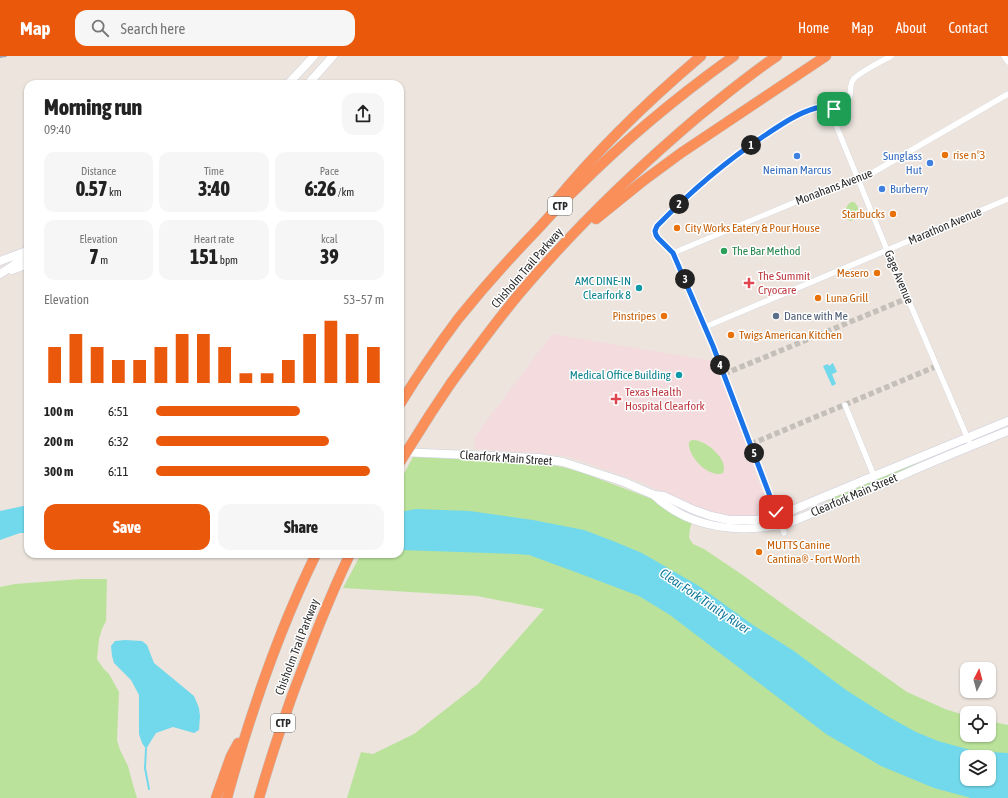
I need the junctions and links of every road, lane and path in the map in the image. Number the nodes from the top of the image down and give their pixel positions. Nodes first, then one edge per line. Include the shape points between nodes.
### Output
1 (314, 56) edge
2 (333, 56) edge
3 (701, 56) edge
4 (734, 56) edge
5 (777, 56) edge
6 (826, 56) edge
7 (891, 56) edge
8 (1004, 56) edge
9 (1008, 62) edge
10 (292, 80) edge
11 (312, 80) edge
12 (1008, 94) edge
13 (829, 108) junction
14 (859, 180) junction
15 (1008, 199) edge
16 (560, 248) junction
17 (887, 250) junction
18 (24, 253) edge
19 (673, 253) junction
20 (24, 256) edge
21 (0, 261) edge
22 (24, 265) edge
23 (496, 273) junction
24 (0, 274) edge
25 (705, 327) junction
26 (404, 398) edge
27 (845, 405) dead end
28 (1008, 421) edge
29 (1008, 431) edge
30 (967, 438) junction
31 (971, 446) junction
32 (404, 452) edge
33 (404, 456) edge
34 (874, 476) junction
35 (654, 495) junction
36 (778, 516) junction
37 (781, 525) junction
38 (784, 534) dead end
39 (314, 558) edge
40 (348, 558) edge
41 (252, 712) junction
42 (216, 798) edge
43 (227, 798) edge
44 (259, 798) edge

1 - 10 street
2 - 11 street
3 - 23 highway via 650,100 578,174
4 - 23 highway, Chisholm Trail Parkway / CTP via 695,84 614,152 575,189
5 - 16 highway, Chisholm Trail Parkway / CTP via 663,147
6 - 16 highway via 676,156
7 - 13 street via 855,77 851,82 851,94 847,101 838,108
8 - 9 street
12 - 14 street, Monahans Avenue
13 - 14 street, Gage Avenue
13 - 19 street via 815,109 788,121 746,148 686,198 655,231 658,238
14 - 17 street, Gage Avenue
14 - 19 street, Monahans Avenue via 822,191
15 - 17 street, Marathon Avenue
16 - 33 highway, Chisholm Trail Parkway / CTP, bridge via 493,326 451,383
17 - 25 street, Marathon Avenue
17 - 30 street, Gage Avenue
18 - 21 street
19 - 25 street
20 - 24 street
22 - 24 street
23 - 26 highway, Chisholm Trail Parkway / CTP via 458,319
25 - 36 street
27 - 34 street
28 - 30 street, Clearfork Main Street
29 - 31 street, Clearfork Main Street
30 - 31 street, Gage Avenue
30 - 34 street, Clearfork Main Street
31 - 37 street, Clearfork Main Street
32 - 35 street, Clearfork Main Street via 539,458 563,462
34 - 36 street, Clearfork Main Street
35 - 36 street, Clearfork Main Street via 664,496 694,510 729,520 756,520
35 - 37 street, Clearfork Main Street via 685,517 712,526 752,529
36 - 37 street
37 - 38 street
39 - 41 highway, Chisholm Trail Parkway via 274,650
40 - 44 highway, Chisholm Trail Parkway / CTP via 309,650
41 - 42 highway
41 - 43 highway, Chisholm Trail Parkway

